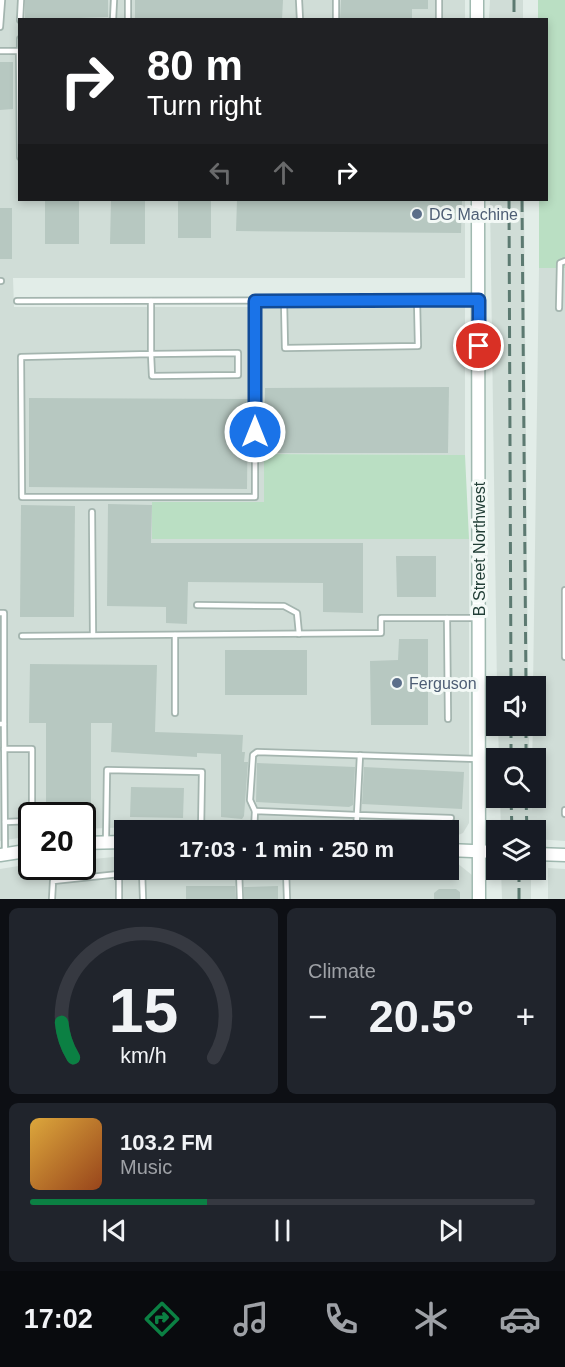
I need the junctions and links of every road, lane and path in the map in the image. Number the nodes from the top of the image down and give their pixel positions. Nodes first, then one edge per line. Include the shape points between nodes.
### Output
1 (2, 0) edge
2 (21, 0) edge
3 (114, 0) edge
4 (128, 0) edge
5 (300, 0) edge
6 (336, 0) edge
7 (439, 0) edge
8 (477, 0) edge
9 (20, 18) edge
10 (113, 18) edge
11 (128, 18) edge
12 (300, 18) edge
13 (336, 18) edge
14 (439, 18) edge
15 (477, 18) edge
16 (0, 27) edge
17 (0, 51) edge
18 (18, 52) edge
19 (478, 201) edge
20 (565, 261) edge
21 (417, 300) junction
22 (479, 300) junction
23 (16, 301) dead end
24 (151, 301) junction
25 (255, 301) junction
26 (284, 301) junction
27 (559, 308) dead end
28 (151, 354) junction
29 (93, 512) dead end
30 (565, 590) edge
31 (197, 605) dead end
32 (0, 613) edge
33 (447, 618) junction
34 (479, 618) junction
35 (299, 634) junction
36 (93, 635) junction
37 (175, 635) junction
38 (22, 636) dead end
39 (565, 657) edge
40 (175, 713) dead end
41 (448, 719) dead end
42 (2, 724) edge
43 (4, 749) junction
44 (360, 755) junction
45 (479, 759) junction
46 (32, 802) edge
47 (255, 811) junction
48 (357, 815) junction
49 (451, 818) dead end
50 (201, 820) edge
51 (255, 820) edge
52 (357, 820) edge
53 (4, 822) junction
54 (18, 822) edge
55 (114, 842) edge
56 (96, 843) edge
57 (106, 843) junction
58 (459, 850) edge
59 (479, 851) junction
60 (486, 851) edge
61 (18, 852) edge
62 (2, 854) edge
63 (546, 854) edge
64 (565, 855) edge
65 (114, 875) edge
66 (120, 880) edge
67 (142, 880) edge
68 (239, 880) edge
69 (286, 880) edge
70 (52, 899) edge
71 (120, 899) edge
72 (143, 899) edge
73 (240, 899) edge
74 (286, 899) edge
75 (479, 899) edge

1 - 16 lane
2 - 9 lane
3 - 10 lane
4 - 11 lane
5 - 12 lane
6 - 13 lane
7 - 14 lane
8 - 15 street
17 - 18 lane
19 - 22 street, B Street Northwest
20 - 27 lane via 560,263
21 - 22 lane
21 - 26 lane
21 - 26 lane via 418,346 285,348
22 - 34 street, B Street Northwest
23 - 24 lane
24 - 25 lane
24 - 28 lane
25 - 26 lane
25 - 28 lane via 255,497 22,497 21,357
28 - 28 lane via 238,353 238,375 152,375
29 - 36 lane
30 - 39 lane
31 - 35 lane via 284,606 297,613
32 - 42 lane via 4,613
33 - 34 lane
33 - 35 lane via 381,618 381,633
33 - 41 lane
34 - 45 street, B Street Northwest
35 - 37 lane
36 - 37 lane
36 - 38 lane
37 - 40 lane
42 - 43 lane
43 - 46 lane via 32,749
43 - 53 lane
44 - 45 lane
44 - 47 lane via 254,753 250,800
44 - 48 lane
45 - 59 street, B Street Northwest
47 - 48 lane
47 - 51 lane
48 - 49 lane
48 - 52 lane
50 - 57 lane via 202,772 107,770
53 - 54 lane
53 - 62 lane
55 - 57 street
56 - 57 street
58 - 59 street
59 - 60 street
59 - 75 street, B Street Northwest
61 - 62 street
63 - 64 street
65 - 70 lane via 53,882
66 - 71 lane
67 - 72 lane
68 - 73 lane
69 - 74 lane

